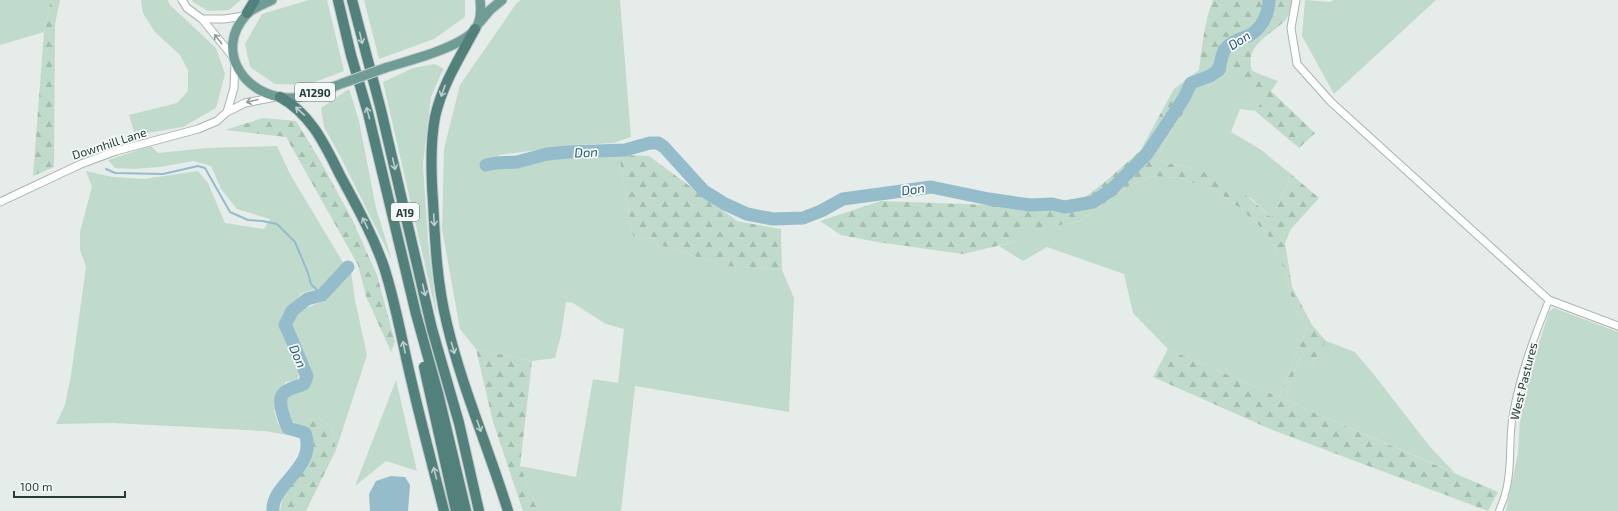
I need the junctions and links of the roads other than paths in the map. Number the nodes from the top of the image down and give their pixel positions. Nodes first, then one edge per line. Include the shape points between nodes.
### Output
1 (182, 0) edge
2 (255, 0) edge
3 (272, 0) edge
4 (338, 0) edge
5 (352, 0) edge
6 (480, 0) edge
7 (502, 0) edge
8 (1296, 0) edge
9 (246, 15) junction
10 (202, 20) junction
11 (476, 28) junction
12 (235, 59) junction
13 (280, 97) junction
14 (227, 112) junction
15 (0, 202) edge
16 (1549, 300) junction
17 (416, 314) junction
18 (1618, 326) edge
19 (459, 423) junction
20 (444, 511) edge
21 (456, 511) edge
22 (466, 511) edge
23 (479, 511) edge
24 (486, 511) edge
25 (508, 511) edge
26 (1499, 511) edge

1 - 10 street via 187,8
2 - 9 highway
3 - 9 main road
17 -> 4 highway, A19
5 -> 19 highway, A19 via 381,110 432,329
6 - 11 main road
7 - 11 main road, A1290
8 - 16 street via 1291,28 1298,64 1331,102
9 - 10 street via 224,20
9 - 12 main road, A1290 via 234,38
12 -> 10 street
11 - 13 main road, A1290, bridge via 455,44 299,97
11 -> 25 highway via 448,79 436,116 432,146 434,227 441,294 453,347
12 - 13 main road, A1290 via 243,77 252,86
12 - 14 street via 234,88
13 -> 14 street, Downhill Lane via 250,101
20 -> 13 highway via 410,379 392,296 377,249 311,123 300,110
14 - 15 street, Downhill Lane via 217,121 198,129 116,151 81,164
16 - 18 street
16 - 26 street, West Pastures via 1530,344 1521,380 1513,415 1506,493
17 - 21 highway, A19 via 419,350
17 - 22 highway, A19
19 - 23 highway, A19
19 - 24 highway, A19

